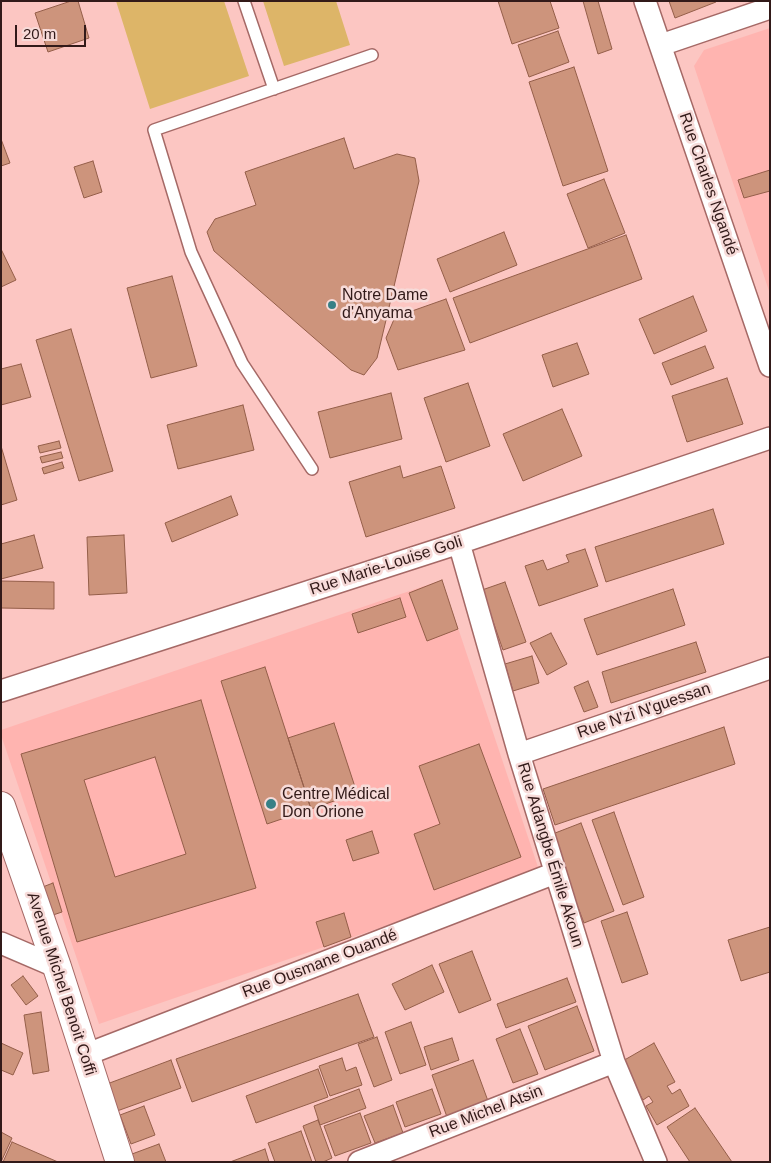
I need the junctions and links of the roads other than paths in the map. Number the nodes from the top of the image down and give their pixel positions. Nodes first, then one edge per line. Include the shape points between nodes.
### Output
1 (244, 1) edge
2 (645, 1) edge
3 (770, 8) edge
4 (661, 45) junction
5 (372, 55) dead end
6 (274, 89) junction
7 (770, 366) edge
8 (770, 438) edge
9 (312, 469) dead end
10 (459, 543) junction
11 (770, 668) edge
12 (1, 691) edge
13 (519, 754) junction
14 (1, 806) edge
15 (555, 873) junction
16 (1, 943) edge
17 (56, 967) junction
18 (85, 1055) junction
19 (614, 1062) junction
20 (120, 1162) edge
21 (359, 1162) edge
22 (656, 1162) edge

1 - 6 lane
2 - 4 street, Rue Charles Ngandé
3 - 4 street
4 - 7 street, Rue Charles Ngandé
5 - 6 lane
6 - 9 lane via 154,130 192,252 238,354
8 - 10 street, Rue Marie-Louise Goli
10 - 12 street, Rue Marie-Louise Goli
10 - 13 street, Rue Adangbe Émile Akoun
11 - 13 street, Rue N'zi N'guessan
13 - 15 street, Rue Adangbe Émile Akoun
14 - 17 street, Avenue Michel Benoit Coffi
15 - 18 street, Rue Ousmane Ouandé
15 - 19 street, Rue Adangbe Émile Akoun
16 - 17 street
17 - 18 street, Avenue Michel Benoit Coffi
18 - 20 street, Avenue Michel Benoit Coffi
19 - 21 street, Rue Michel Atsin
19 - 22 street, Rue Adangbe Émile Akoun

